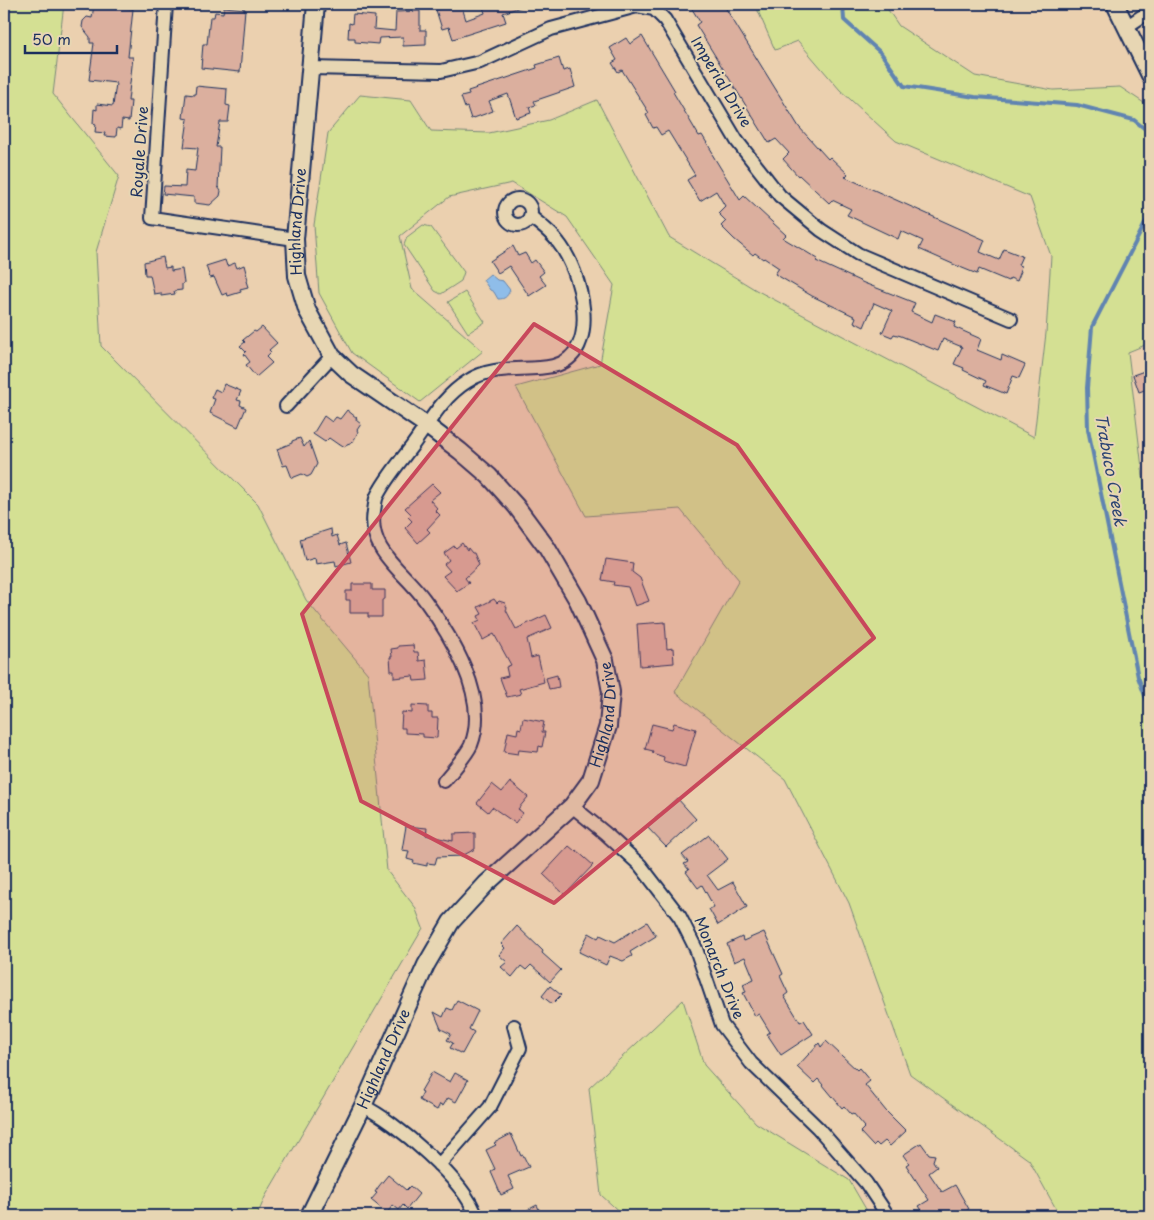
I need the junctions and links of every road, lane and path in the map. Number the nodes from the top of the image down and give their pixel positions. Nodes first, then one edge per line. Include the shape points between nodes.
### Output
1 (166, 4) edge
2 (316, 4) edge
3 (1115, 4) edge
4 (1150, 11) edge
5 (1126, 27) junction
6 (311, 68) junction
7 (1150, 74) edge
8 (530, 216) dead end
9 (295, 239) junction
10 (1011, 319) dead end
11 (332, 356) junction
12 (286, 406) dead end
13 (426, 424) junction
14 (444, 782) dead end
15 (572, 806) junction
16 (514, 1026) dead end
17 (362, 1106) junction
18 (440, 1165) junction
19 (309, 1216) edge
20 (476, 1216) edge
21 (888, 1216) edge

1 - 9 street, Royale Drive via 152,218
2 - 6 street, Highland Drive
3 - 5 street
4 - 5 street
5 - 7 street
6 - 9 street, Highland Drive
6 - 10 street, Imperial Drive via 441,71 480,62 551,29 638,6 654,9 665,20 738,141 780,196 821,230 858,254
8 - 13 street via 558,241 574,269 582,298 581,341 570,356 553,366 490,371 469,380 446,398
9 - 11 street, Highland Drive via 297,276 307,310
11 - 12 street
11 - 13 street, Highland Drive via 351,374
13 - 14 street via 376,498 372,522 378,543 390,562 423,598 450,638 465,668 474,697 477,721 470,746
13 - 15 street, Highland Drive via 489,476 516,506 547,548 578,601 605,660 611,692 608,726 591,780
15 - 17 street, Highland Drive via 486,884 452,922 422,973
15 - 21 street, Monarch Drive via 640,864 680,917 696,949 722,1025 751,1063 824,1135 866,1183
16 - 18 street via 520,1048 490,1107
17 - 18 street via 376,1113
17 - 19 street, Highland Drive
18 - 20 street via 473,1207

